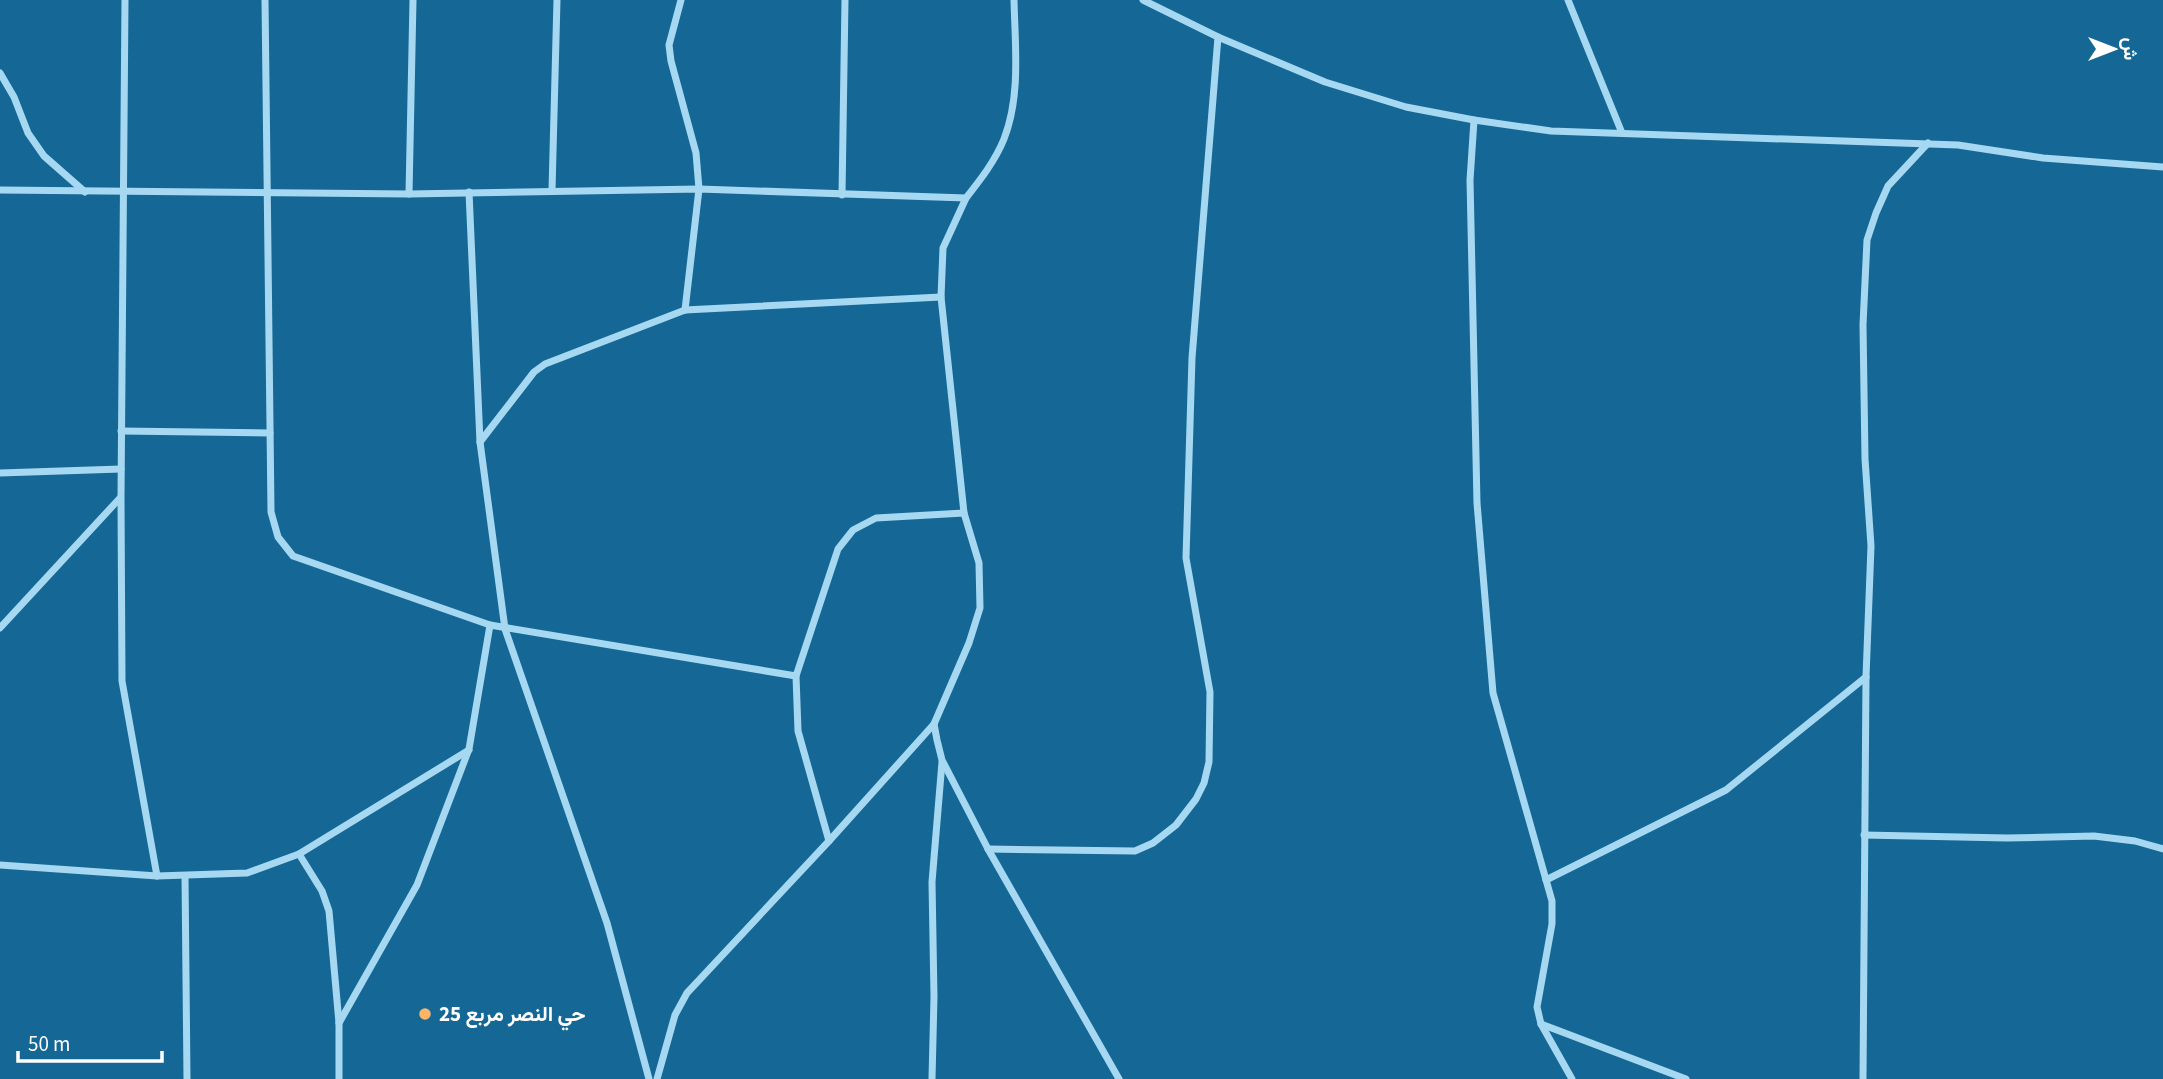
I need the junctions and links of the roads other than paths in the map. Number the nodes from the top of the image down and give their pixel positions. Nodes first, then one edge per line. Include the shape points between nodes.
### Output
1 (124, 0) edge
2 (265, 0) edge
3 (412, 0) edge
4 (557, 0) edge
5 (681, 0) edge
6 (845, 0) edge
7 (1014, 0) edge
8 (1143, 0) edge
9 (1568, 0) edge
10 (1218, 37) junction
11 (0, 73) edge
12 (1474, 120) junction
13 (1622, 132) junction
14 (1928, 143) junction
15 (2163, 167) edge
16 (699, 189) junction
17 (0, 190) edge
18 (552, 190) junction
19 (86, 192) junction
20 (123, 192) junction
21 (469, 192) junction
22 (266, 193) junction
23 (409, 194) junction
24 (842, 195) junction
25 (966, 198) junction
26 (941, 297) junction
27 (685, 310) junction
28 (121, 431) junction
29 (270, 433) junction
30 (480, 442) junction
31 (121, 469) junction
32 (0, 473) edge
33 (121, 498) junction
34 (964, 513) junction
35 (490, 625) junction
36 (0, 628) edge
37 (505, 629) junction
38 (796, 676) junction
39 (1866, 677) junction
40 (934, 724) junction
41 (469, 750) junction
42 (942, 760) junction
43 (1864, 835) junction
44 (829, 841) junction
45 (988, 849) junction
46 (2163, 849) edge
47 (299, 854) junction
48 (4, 865) edge
49 (0, 873) edge
50 (158, 876) junction
51 (186, 876) junction
52 (1546, 880) junction
53 (339, 1023) junction
54 (1541, 1024) junction
55 (187, 1079) edge
56 (339, 1079) edge
57 (649, 1079) edge
58 (657, 1079) edge
59 (932, 1079) edge
60 (1119, 1079) edge
61 (1572, 1079) edge
62 (1686, 1079) edge
63 (1863, 1079) edge

1 - 20 street
2 - 22 street
3 - 23 street
4 - 18 street
5 - 16 street via 669,45 696,153
6 - 24 street
7 - 25 street via 1014,94 1004,138 987,172
8 - 10 street
9 - 13 street
10 - 12 street via 1325,82 1406,107
10 - 45 street via 1192,358 1186,558 1210,692 1209,762 1204,782 1176,825 1135,851
11 - 19 street via 44,156
12 - 13 street via 1551,131
12 - 52 street via 1470,180 1477,503 1493,693
13 - 14 street
14 - 15 street
14 - 39 street via 1888,186 1867,240 1863,338 1871,546
16 - 18 street
16 - 24 street
16 - 27 street
17 - 19 street
18 - 21 street
19 - 20 street
20 - 22 street
20 - 28 street
21 - 23 street
21 - 30 street
22 - 23 street
22 - 29 street
24 - 25 street
25 - 26 street via 943,248
26 - 27 street
26 - 34 street
27 - 30 street via 545,364
28 - 29 street
28 - 31 street
29 - 35 street via 271,512 278,537 293,556
30 - 37 street
31 - 32 street
31 - 33 street
33 - 36 street
33 - 50 street via 122,681
34 - 38 street via 876,518 853,530 838,549
34 - 40 street via 979,563 980,608
35 - 37 street
35 - 41 street
37 - 38 street
37 - 57 street via 607,923
38 - 44 street via 798,731
39 - 43 street
39 - 52 street via 1726,790
40 - 42 street
40 - 44 street
41 - 47 street
41 - 53 street via 417,885
42 - 45 street
42 - 59 street via 932,882
43 - 46 street via 2094,836
43 - 63 street
44 - 58 street via 687,993 675,1015
45 - 60 street
47 - 51 street via 247,873
47 - 53 street via 329,911
48 - 49 street
48 - 50 street
50 - 51 street
51 - 55 street
52 - 54 street via 1552,925 1539,989
53 - 56 street
54 - 61 street
54 - 62 street

